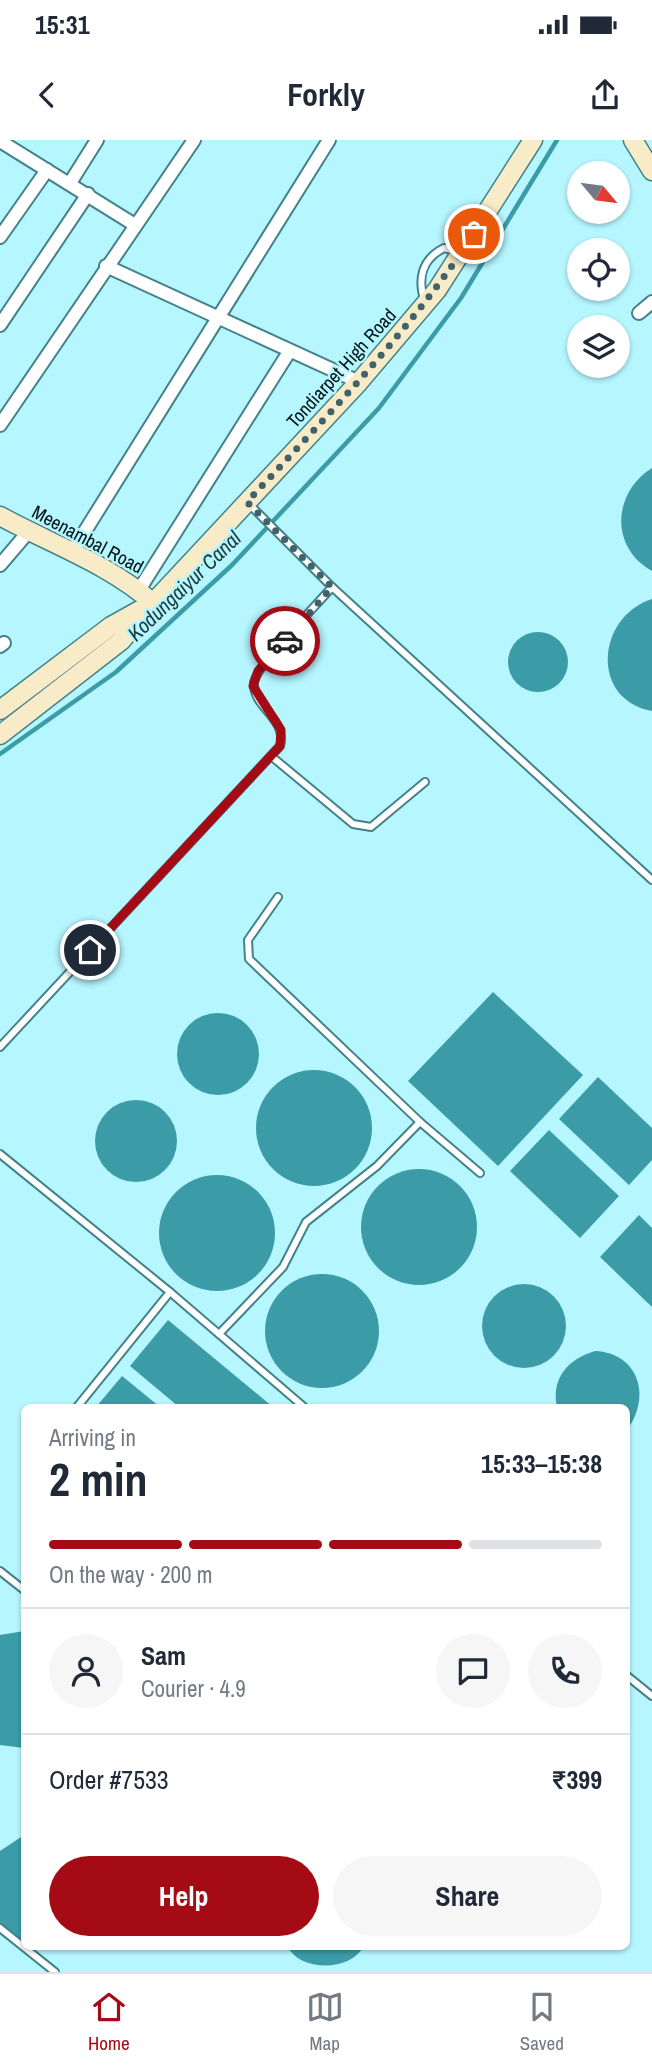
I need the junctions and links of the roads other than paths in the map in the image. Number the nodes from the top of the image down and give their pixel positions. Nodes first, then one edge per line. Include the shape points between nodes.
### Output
1 (97, 140) edge
2 (194, 140) edge
3 (329, 140) edge
4 (533, 140) edge
5 (633, 140) edge
6 (2, 146) edge
7 (47, 170) junction
8 (652, 171) edge
9 (70, 183) junction
10 (88, 194) junction
11 (135, 225) junction
12 (0, 237) edge
13 (106, 266) junction
14 (652, 302) edge
15 (639, 313) dead end
16 (218, 319) junction
17 (0, 324) edge
18 (289, 352) junction
19 (359, 382) junction
20 (4, 410) edge
21 (0, 425) edge
22 (247, 502) junction
23 (0, 516) edge
24 (29, 531) junction
25 (72, 552) junction
26 (0, 565) edge
27 (332, 587) junction
28 (139, 590) junction
29 (153, 603) junction
30 (1, 708) edge
31 (0, 735) edge
32 (271, 756) junction
33 (425, 782) dead end
34 (652, 880) edge
35 (278, 897) dead end
36 (0, 1047) edge
37 (420, 1122) junction
38 (0, 1154) edge
39 (480, 1173) dead end
40 (170, 1292) junction
41 (219, 1334) junction
42 (79, 1404) edge
43 (301, 1404) edge
44 (0, 1571) edge
45 (21, 1588) edge
46 (630, 1678) edge
47 (652, 1696) edge
48 (0, 1928) edge
49 (21, 1945) edge
50 (28, 1950) edge
51 (55, 1972) edge

1 - 9 street
2 - 11 street
3 - 16 street
4 - 19 main road, Tondiarpet High Road via 461,253
5 - 8 main road
6 - 7 street
7 - 9 street
7 - 12 street
9 - 10 street
10 - 11 street
10 - 17 street
11 - 13 street
13 - 16 street
13 - 20 street
14 - 15 street
16 - 18 street
16 - 25 street
18 - 19 street
18 - 28 street
19 - 22 main road, Tondiarpet High Road
20 - 21 street
22 - 27 lane
22 - 29 main road, Tondiarpet High Road
23 - 24 main road, Meenambal Road
24 - 25 main road, Meenambal Road
24 - 26 street
25 - 28 main road, Meenambal Road
27 - 32 lane via 255,679 256,692 282,735
27 - 34 lane
28 - 29 main road, Meenambal Road
29 - 30 main road, Tondiarpet High Road via 111,626
29 - 31 main road, Tondiarpet High Road via 121,641
32 - 33 lane via 353,824 366,828
32 - 36 lane
35 - 37 lane via 248,940 250,959
37 - 39 lane
37 - 41 lane via 377,1166 306,1222 276,1276
38 - 40 lane
40 - 41 lane
40 - 42 lane
41 - 43 lane
44 - 45 lane
46 - 47 lane
48 - 49 lane
50 - 51 lane

